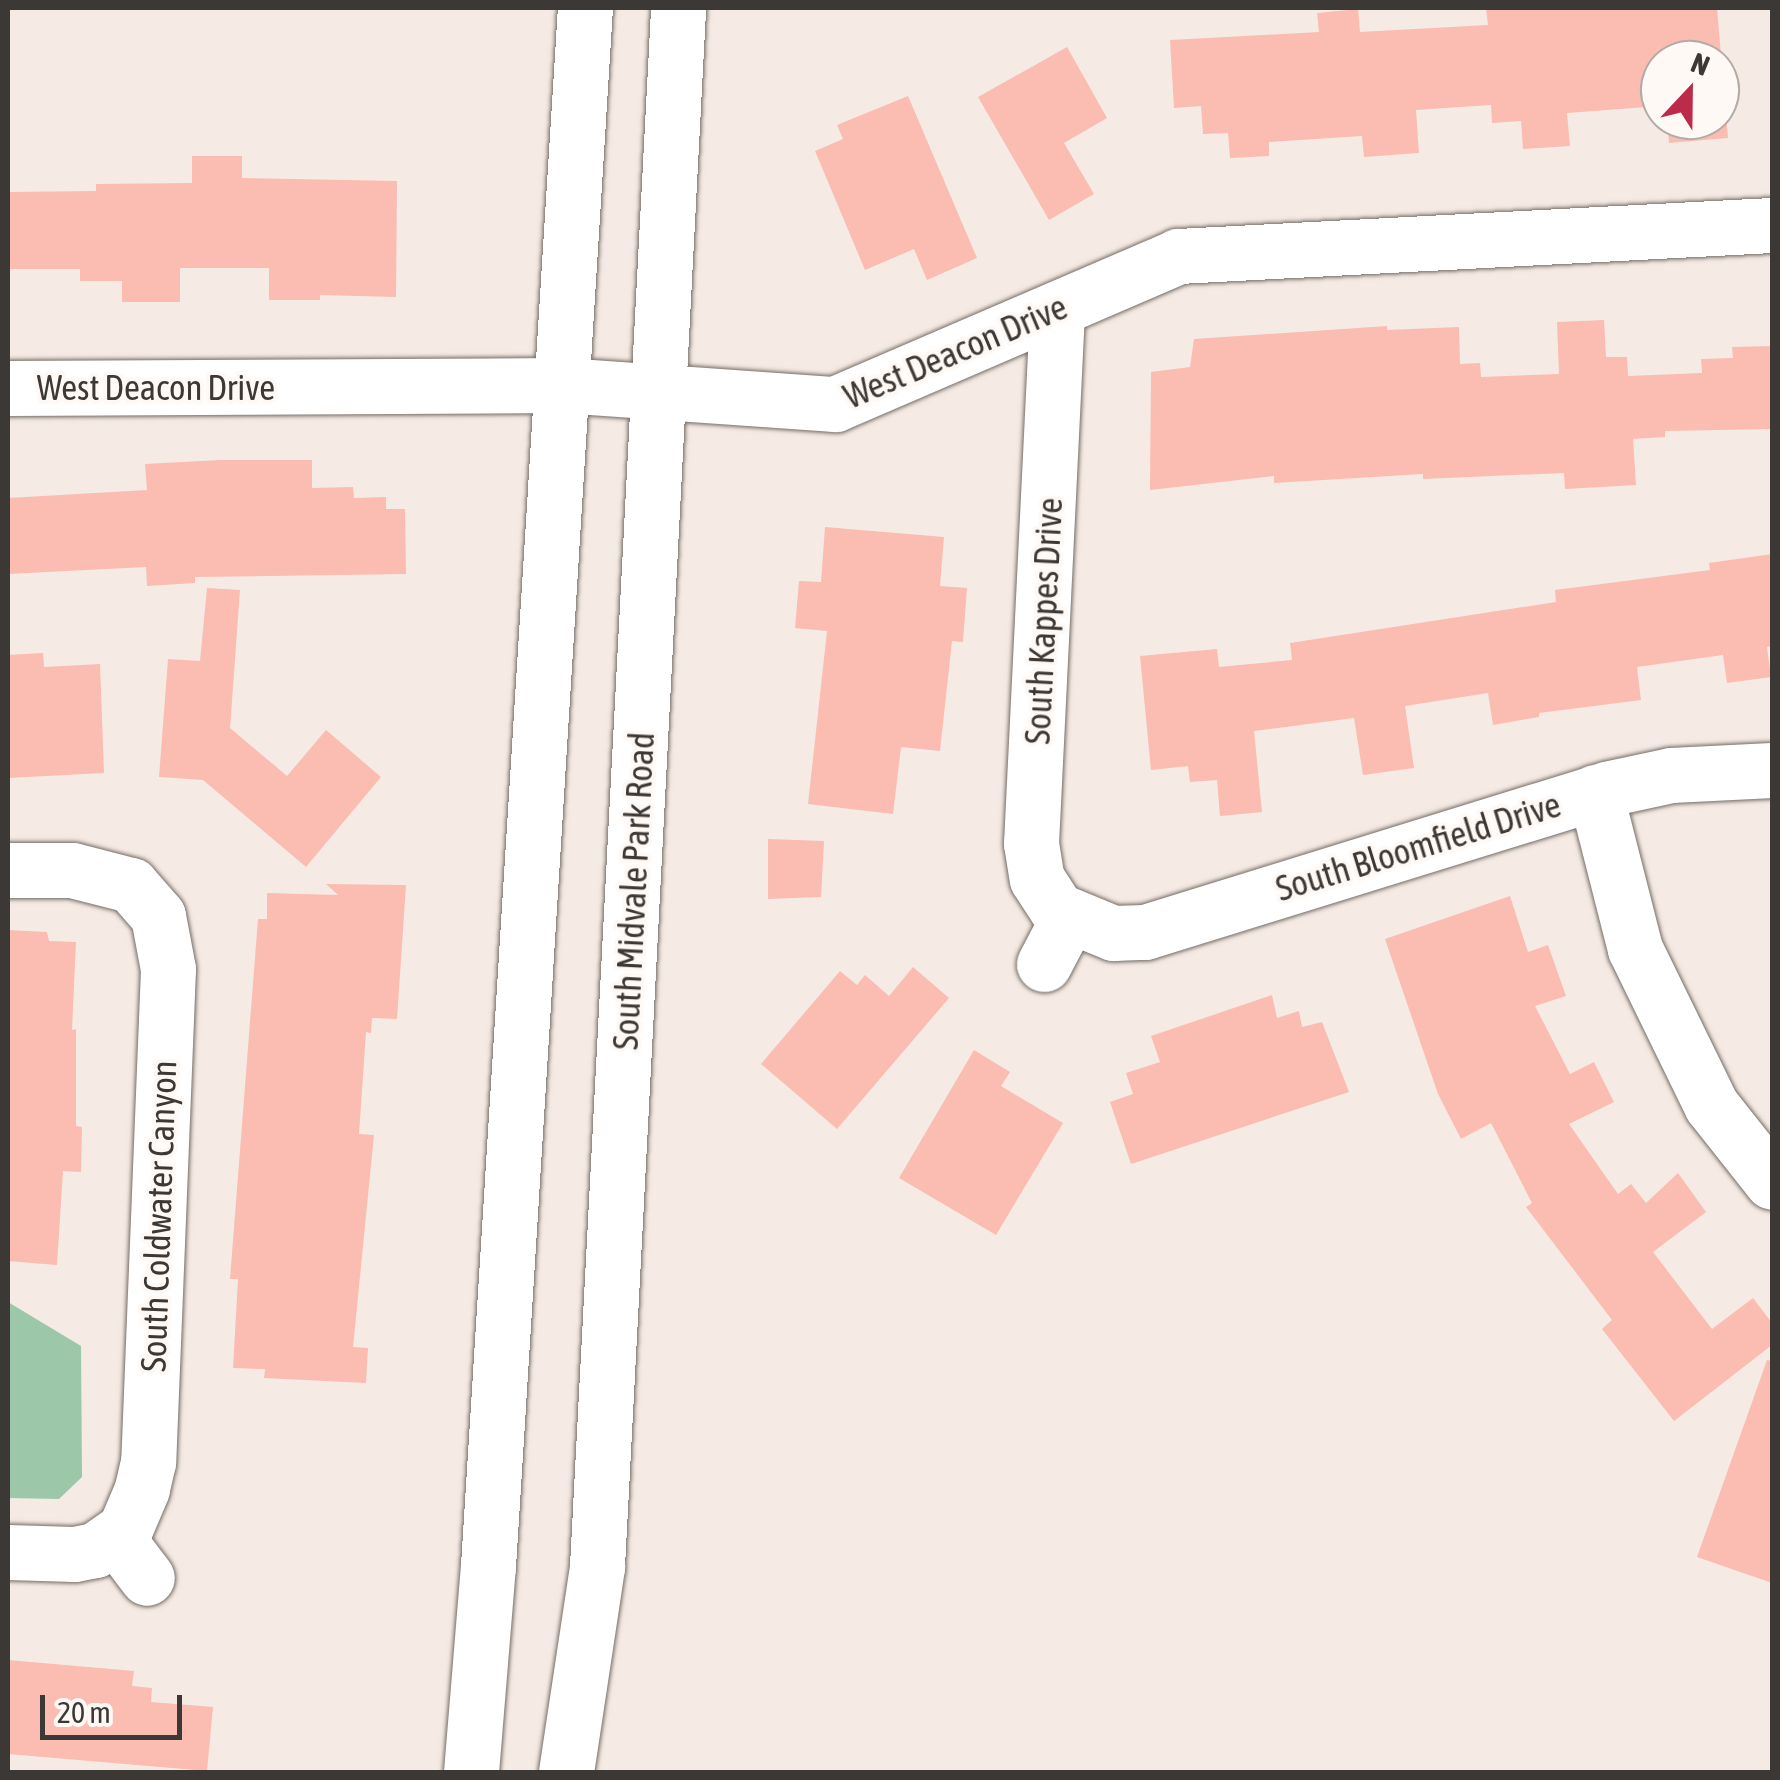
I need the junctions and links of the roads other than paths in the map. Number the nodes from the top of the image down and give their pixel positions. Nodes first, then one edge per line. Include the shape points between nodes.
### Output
1 (585, 8) edge
2 (678, 8) edge
3 (1772, 224) edge
4 (1057, 312) junction
5 (562, 386) junction
6 (8, 388) edge
7 (660, 390) junction
8 (1772, 770) edge
9 (1596, 792) junction
10 (8, 870) edge
11 (1056, 940) joint
12 (1772, 1182) edge
13 (8, 1552) edge
14 (471, 1772) edge
15 (566, 1772) edge

1 - 5 street
2 - 7 street, South Midvale Park Road
3 - 4 street, West Deacon Drive via 1178,256
4 - 7 street, West Deacon Drive via 835,404
4 - 11 street, South Kappes Drive via 1032,844 1037,879 1057,910
5 - 6 street, West Deacon Drive
5 - 7 street, West Deacon Drive
5 - 14 street
7 - 15 street, South Midvale Park Road via 597,1566
8 - 9 street, South Bloomfield Drive via 1671,775
9 - 11 street, South Bloomfield Drive via 1146,932
9 - 12 street via 1635,949 1711,1106
10 - 13 street, South Coldwater Canyon via 72,870 165,890 168,968 148,1462 130,1548

